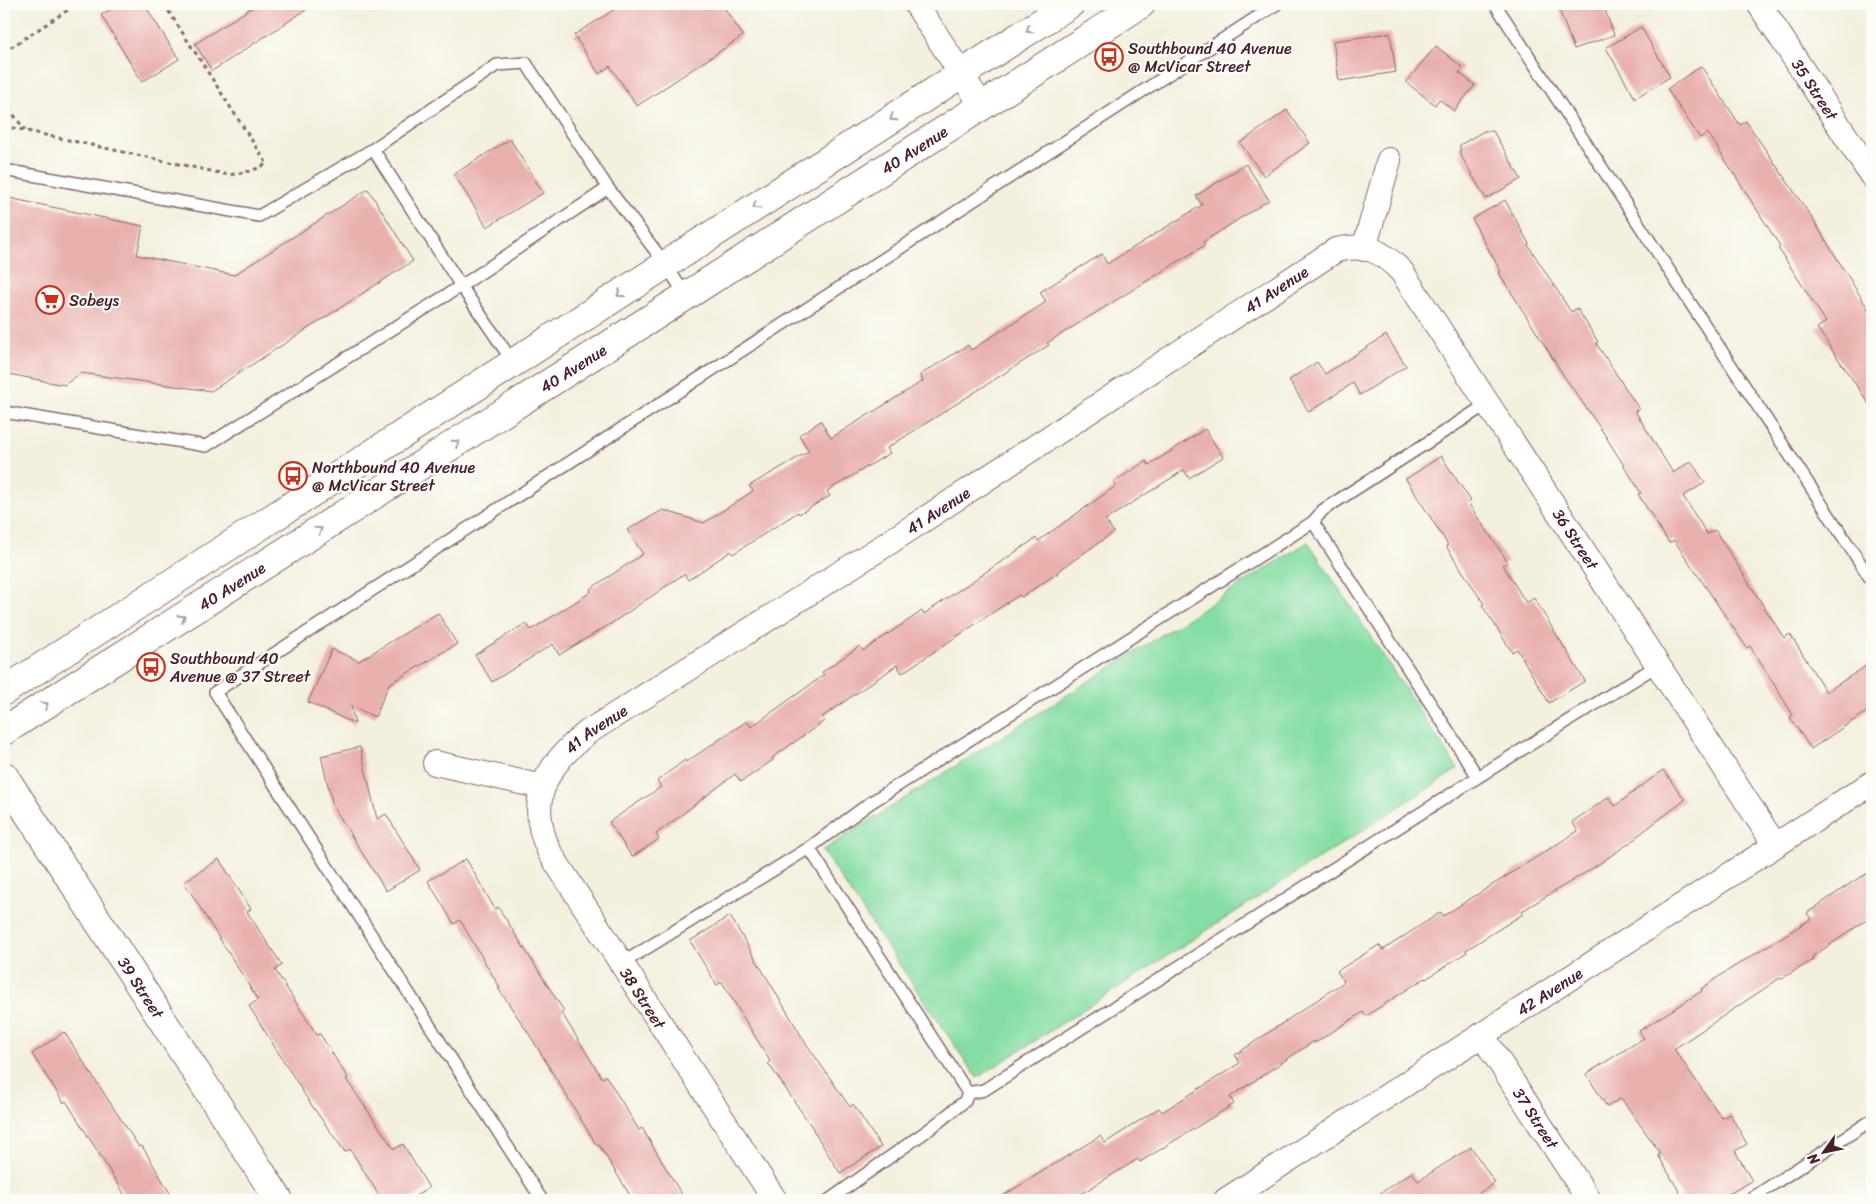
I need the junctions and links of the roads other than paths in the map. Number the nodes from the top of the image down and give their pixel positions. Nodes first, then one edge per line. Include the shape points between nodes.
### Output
1 (916, 4) edge
2 (1070, 4) edge
3 (1141, 4) edge
4 (1277, 4) edge
5 (1494, 4) edge
6 (1759, 4) edge
7 (962, 74) junction
8 (982, 106) junction
9 (373, 149) junction
10 (1389, 160) dead end
11 (4, 170) edge
12 (1872, 176) edge
13 (608, 188) junction
14 (1364, 248) junction
15 (666, 265) junction
16 (461, 286) junction
17 (686, 296) junction
18 (512, 362) junction
19 (1487, 404) junction
20 (4, 412) edge
21 (1313, 522) junction
22 (1872, 581) edge
23 (1658, 665) junction
24 (4, 691) edge
25 (4, 731) edge
26 (435, 763) dead end
27 (4, 776) edge
28 (1478, 777) junction
29 (1872, 783) edge
30 (542, 787) junction
31 (1775, 845) junction
32 (810, 848) junction
33 (621, 964) junction
34 (1482, 1036) junction
35 (968, 1092) junction
36 (1872, 1120) edge
37 (278, 1200) edge
38 (542, 1200) edge
39 (775, 1200) edge
40 (829, 1200) edge
41 (1226, 1200) edge
42 (1589, 1200) edge
43 (1749, 1200) edge

1 - 7 street
2 -> 7 main road
3 - 8 main road, 40 Avenue
4 - 38 lane via 215,692
5 - 22 lane
6 - 12 street, 35 Street
7 - 8 street
7 -> 15 main road
8 - 17 main road, 40 Avenue
9 - 11 lane via 259,216
9 - 13 lane via 498,64 526,63
9 - 16 lane
10 - 14 street
13 - 15 lane
13 - 16 lane
14 - 19 street, 36 Street via 1377,251 1402,272
14 - 30 street, 41 Avenue via 1336,250 1324,257 882,547 588,732 562,754
15 - 17 lane
15 -> 18 main road
16 - 18 lane
16 - 20 lane via 206,446
25 -> 17 main road, 40 Avenue
18 - 24 main road
19 - 21 lane via 1323,510
19 - 23 street, 36 Street
21 - 28 lane
21 - 32 lane via 870,802
23 - 28 lane
23 - 31 street, 36 Street
26 - 30 street
27 - 37 main road, 39 Street
28 - 35 lane via 984,1090
29 - 31 street, 42 Avenue
30 - 33 street, 38 Street via 538,801 542,837
31 - 34 street, 42 Avenue
32 - 33 lane
32 - 35 lane
33 - 39 street, 38 Street
34 - 41 street, 42 Avenue
34 - 42 street, 37 Street
35 - 40 lane via 965,1101 932,1128
36 - 43 lane

